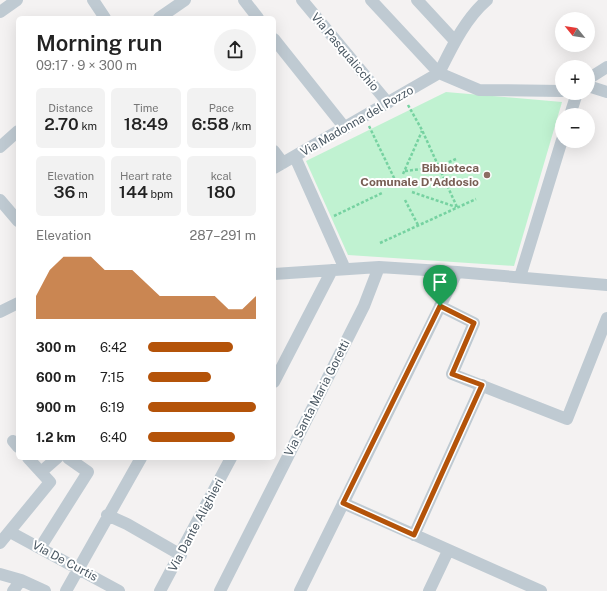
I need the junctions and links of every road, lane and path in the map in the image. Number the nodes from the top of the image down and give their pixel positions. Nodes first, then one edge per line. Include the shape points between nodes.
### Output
1 (18, 0) edge
2 (93, 0) edge
3 (185, 0) edge
4 (244, 0) edge
5 (302, 0) edge
6 (371, 0) edge
7 (417, 0) edge
8 (487, 0) edge
9 (0, 12) edge
10 (104, 16) edge
11 (166, 16) edge
12 (256, 16) edge
13 (455, 41) junction
14 (276, 42) edge
15 (607, 67) edge
16 (439, 73) junction
17 (595, 75) edge
18 (595, 88) edge
19 (555, 92) edge
20 (607, 92) edge
21 (402, 94) junction
22 (388, 103) junction
23 (365, 116) junction
24 (345, 128) junction
25 (422, 130) junction
26 (16, 133) edge
27 (0, 147) edge
28 (560, 148) edge
29 (295, 157) junction
30 (456, 159) dead end
31 (279, 166) edge
32 (438, 167) junction
33 (397, 184) dead end
34 (412, 192) dead end
35 (382, 193) dead end
36 (476, 199) dead end
37 (0, 200) edge
38 (405, 200) dead end
39 (457, 207) junction
40 (16, 219) edge
41 (324, 221) junction
42 (418, 225) junction
43 (380, 243) dead end
44 (379, 267) junction
45 (345, 269) junction
46 (332, 270) junction
47 (457, 272) junction
48 (276, 274) edge
49 (520, 277) junction
50 (607, 285) edge
51 (16, 306) edge
52 (440, 306) junction
53 (0, 312) edge
54 (607, 318) edge
55 (276, 378) edge
56 (482, 385) junction
57 (30, 460) edge
58 (55, 460) edge
59 (71, 460) edge
60 (140, 460) edge
61 (230, 460) edge
62 (41, 472) junction
63 (343, 503) junction
64 (107, 516) junction
65 (10, 532) junction
66 (414, 535) junction
67 (0, 543) edge
68 (40, 548) junction
69 (448, 551) junction
70 (181, 555) junction
71 (79, 568) junction
72 (0, 574) edge
73 (21, 580) junction
74 (526, 588) edge
75 (13, 591) edge
76 (45, 591) edge
77 (66, 591) edge
78 (119, 591) edge
79 (160, 591) edge
80 (220, 591) edge
81 (300, 591) edge
82 (429, 591) edge
83 (541, 591) edge

1 - 9 street
2 - 10 street
3 - 11 street
4 - 12 street
5 - 22 street, Via Pasqualicchio
6 - 16 street
7 - 13 street
8 - 13 street
13 - 16 street
14 - 24 street
15 - 17 street
16 - 19 street via 479,90
16 - 21 street, Via Madonna del Pozzo
18 - 20 street
21 - 22 street, Via Madonna del Pozzo
21 - 25 path
22 - 23 street, Via Madonna del Pozzo
23 - 24 street, Via Madonna del Pozzo
23 - 33 path
24 - 29 street, Via Madonna del Pozzo
25 - 32 path
25 - 32 path via 404,173
26 - 27 street
28 - 49 street
29 - 31 street, Via Madonna del Pozzo
29 - 41 street
30 - 32 path
32 - 39 path
34 - 39 path
35 - 41 path
36 - 39 path
37 - 40 street
38 - 42 path
39 - 42 path
41 - 45 street
42 - 43 path
44 - 45 street
44 - 47 street
44 - 80 street, Via Santa Maria Goretti via 364,306
45 - 46 street
46 - 48 street
46 - 55 street
47 - 49 street
47 - 52 street
49 - 50 street
51 - 53 street
52 - 56 street via 474,323 452,374
52 - 63 street
54 - 56 street via 567,419
56 - 66 street
57 - 62 street
58 - 62 street
59 - 68 street via 88,472
60 - 64 street
61 - 70 street, Via Dante Alighieri
62 - 65 street via 50,482
63 - 66 street
63 - 81 street
64 - 70 street via 127,524
64 - 71 street
65 - 67 street
65 - 68 street, Via De Curtis
66 - 69 street
68 - 71 street, Via De Curtis
69 - 74 street
69 - 82 street
70 - 79 street, Via Dante Alighieri
71 - 77 street
71 - 78 street, Via De Curtis
72 - 73 street
73 - 75 street
73 - 76 street
74 - 83 street

